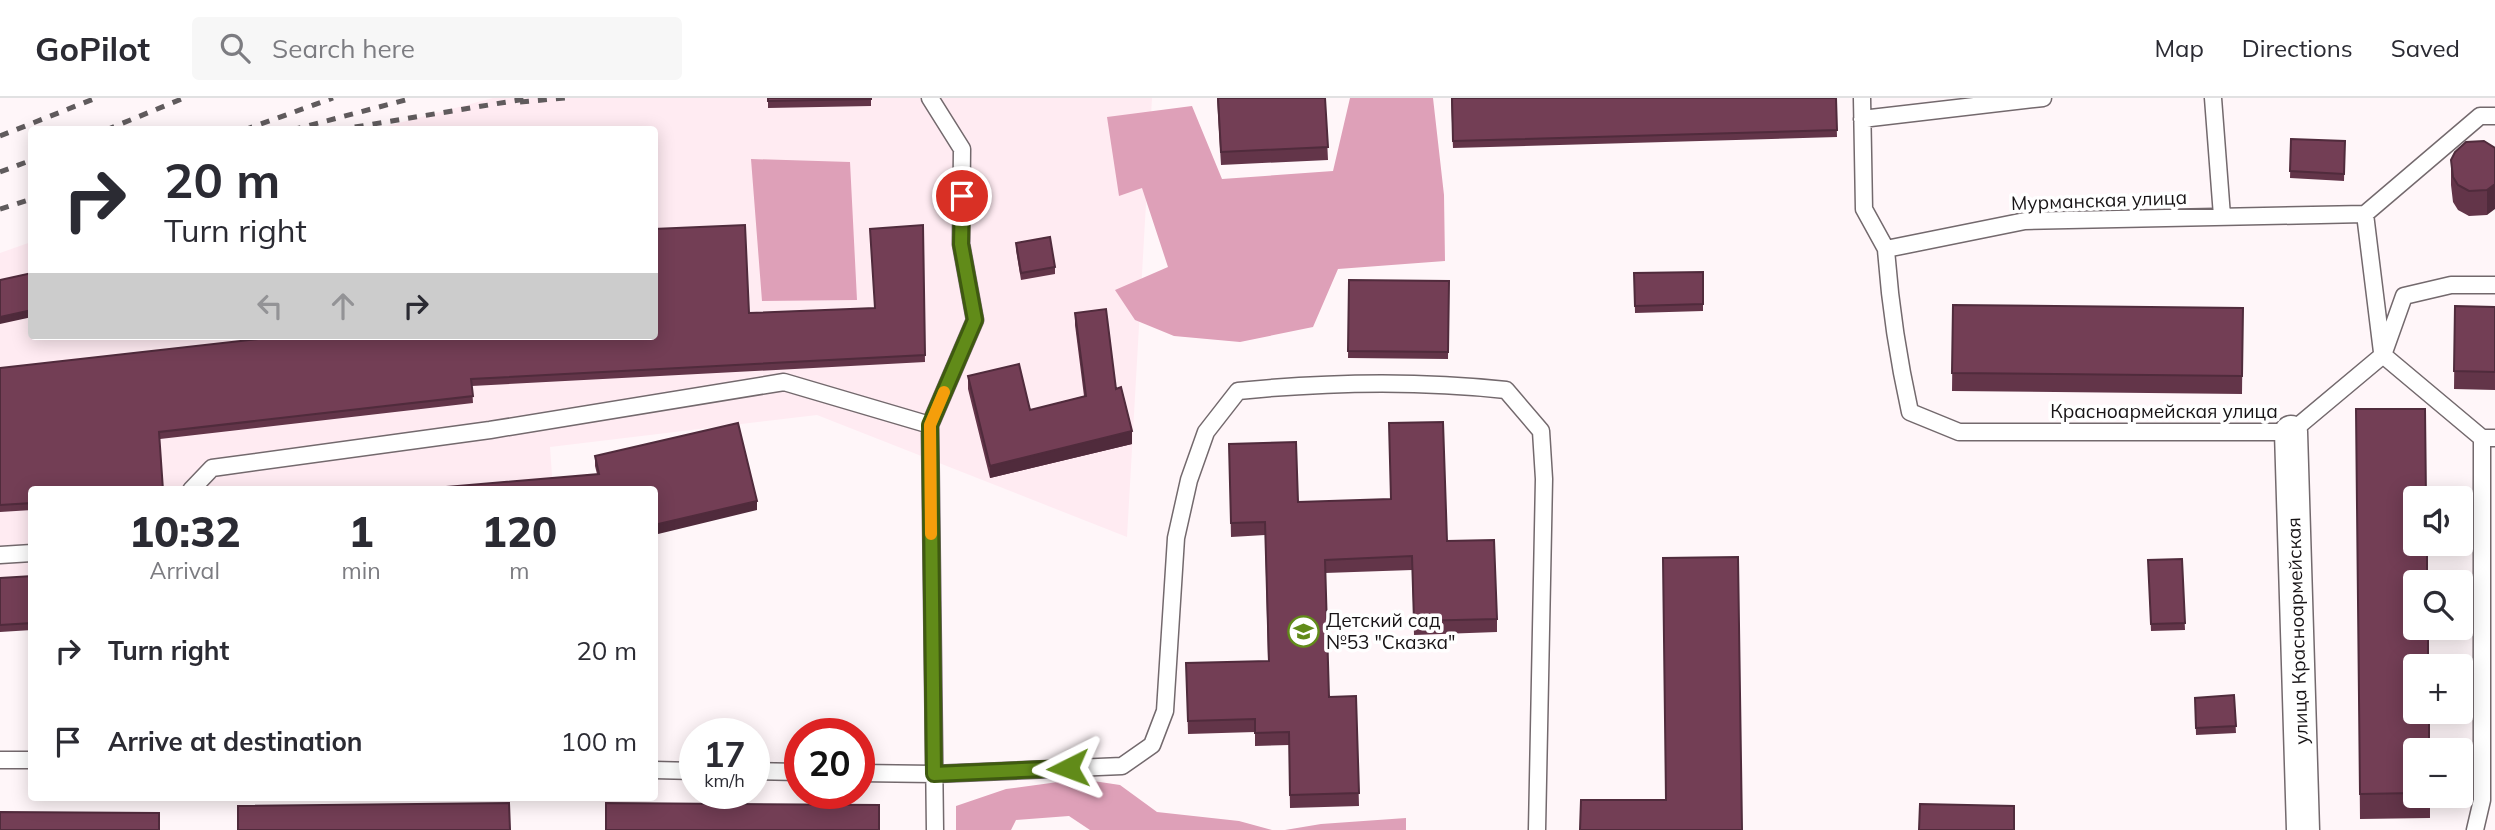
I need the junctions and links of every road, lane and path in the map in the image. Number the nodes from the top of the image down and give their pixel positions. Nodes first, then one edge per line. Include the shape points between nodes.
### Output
1 (930, 98) edge
2 (1862, 98) edge
3 (2043, 98) edge
4 (2213, 98) edge
5 (2495, 116) edge
6 (1862, 119) junction
7 (2365, 214) junction
8 (2222, 216) junction
9 (1886, 249) junction
10 (2495, 285) edge
11 (2383, 355) junction
12 (930, 425) junction
13 (2291, 432) junction
14 (2488, 438) edge
15 (195, 486) edge
16 (28, 553) edge
17 (0, 555) edge
18 (0, 760) edge
19 (28, 760) edge
20 (658, 770) edge
21 (679, 771) edge
22 (875, 773) edge
23 (934, 774) junction
24 (936, 830) edge
25 (1537, 830) edge
26 (2303, 830) edge
27 (2475, 830) edge

1 - 12 lane via 962,149 961,244 975,320
2 - 6 lane
3 - 6 lane
4 - 8 lane
5 - 7 lane via 2480,116
6 - 9 lane via 1864,209
7 - 8 lane, Мурманская улица
7 - 11 lane
8 - 9 lane, Мурманская улица via 2025,220
9 - 13 lane, Красноармейская улица via 1889,294 1910,412 1959,432
10 - 11 lane via 2451,285 2404,296
11 - 13 lane, Красноармейская улица
11 - 14 lane
12 - 15 lane via 784,382 490,430 212,468
12 - 23 lane
13 - 26 street, улица Красноармейская
14 - 27 lane via 2482,800
16 - 17 lane
18 - 19 lane
20 - 21 lane
22 - 23 lane
23 - 24 lane
23 - 25 lane via 1122,766 1152,745 1165,711 1176,538 1189,480 1206,432 1238,391 1309,384 1446,384 1506,390 1541,431

